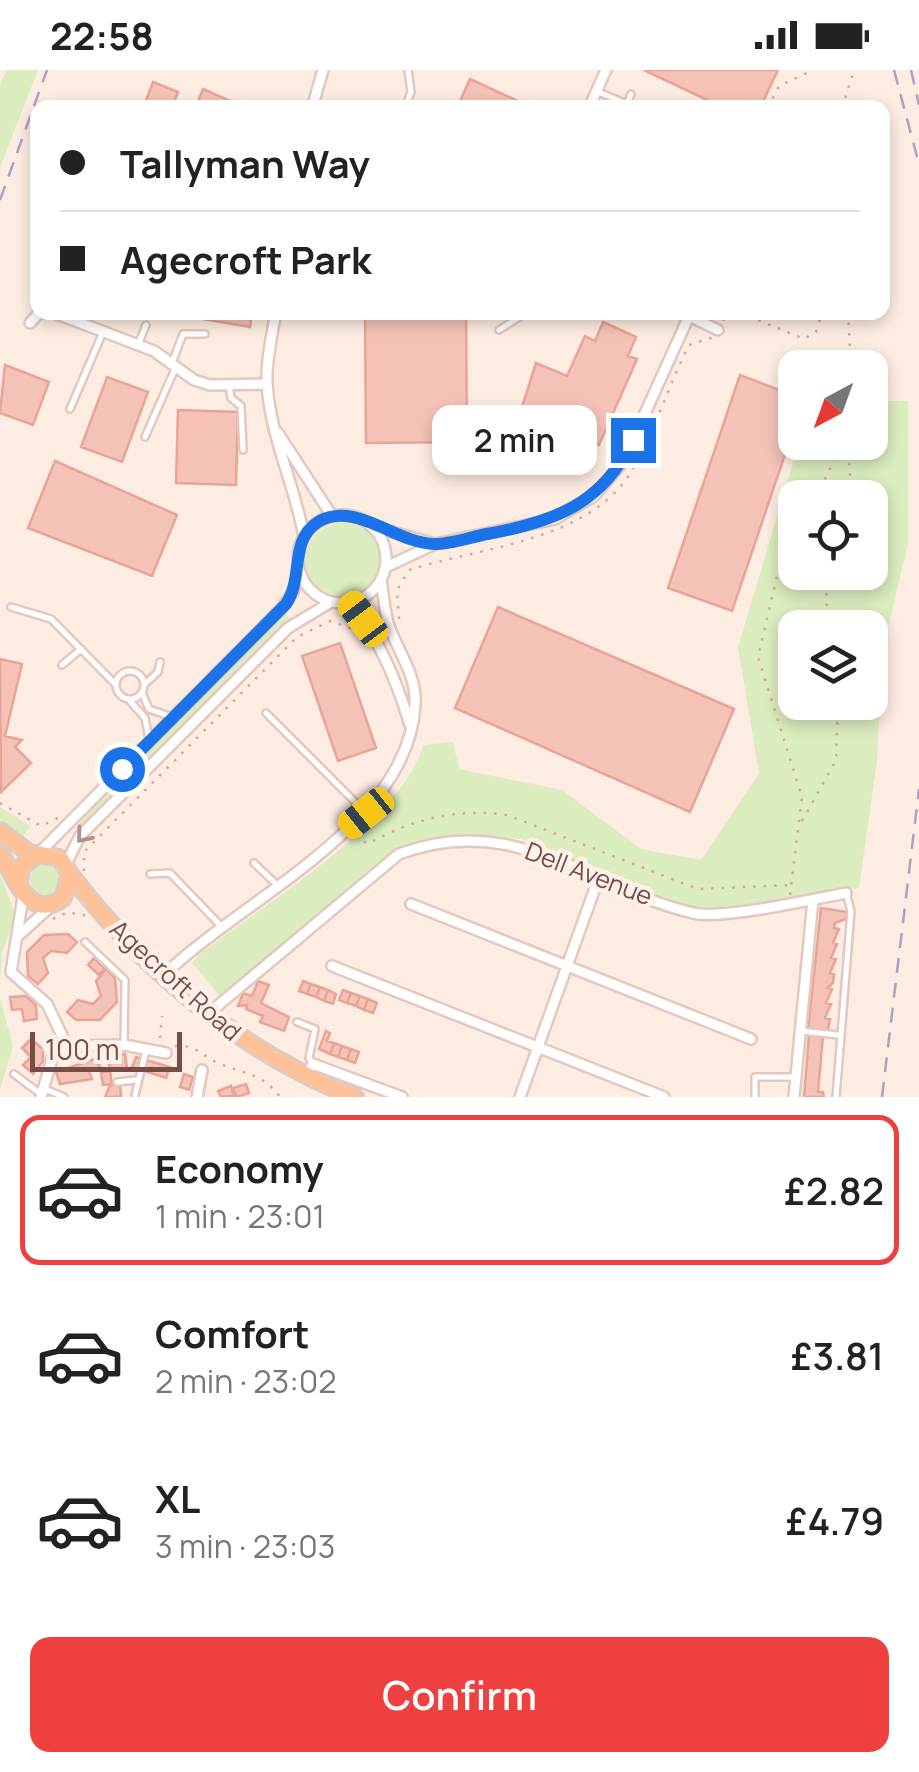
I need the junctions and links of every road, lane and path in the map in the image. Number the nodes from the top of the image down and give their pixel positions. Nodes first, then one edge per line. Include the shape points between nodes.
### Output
1 (323, 70) edge
2 (408, 70) edge
3 (606, 70) edge
4 (813, 70) edge
5 (854, 70) edge
6 (596, 91) junction
7 (631, 94) dead end
8 (314, 100) edge
9 (408, 100) edge
10 (592, 100) edge
11 (617, 100) edge
12 (629, 100) edge
13 (772, 100) edge
14 (845, 100) edge
15 (33, 320) edge
16 (71, 320) edge
17 (275, 320) edge
18 (515, 320) edge
19 (682, 320) edge
20 (697, 320) edge
21 (759, 320) edge
22 (820, 320) edge
23 (848, 320) edge
24 (30, 324) dead end
25 (146, 324) dead end
26 (499, 330) dead end
27 (718, 330) joint
28 (103, 332) junction
29 (206, 334) dead end
30 (138, 345) junction
31 (850, 350) edge
32 (174, 364) junction
33 (267, 384) junction
34 (228, 385) junction
35 (70, 409) dead end
36 (274, 426) junction
37 (146, 437) dead end
38 (243, 450) dead end
39 (332, 516) junction
40 (372, 526) junction
41 (304, 537) junction
42 (435, 544) junction
43 (386, 567) junction
44 (299, 571) junction
45 (778, 572) edge
46 (381, 581) junction
47 (331, 602) junction
48 (351, 603) junction
49 (11, 607) dead end
50 (388, 624) junction
51 (376, 636) junction
52 (81, 649) junction
53 (160, 662) dead end
54 (62, 665) dead end
55 (115, 684) junction
56 (144, 684) junction
57 (142, 694) junction
58 (130, 700) junction
59 (266, 713) dead end
60 (174, 717) junction
61 (837, 720) edge
62 (411, 728) junction
63 (149, 742) junction
64 (0, 803) edge
65 (366, 813) junction
66 (67, 824) junction
67 (800, 827) junction
68 (0, 831) edge
69 (354, 835) dead end
70 (80, 836) junction
71 (0, 853) edge
72 (35, 855) junction
73 (254, 864) dead end
74 (68, 869) junction
75 (150, 874) dead end
76 (599, 876) junction
77 (277, 885) junction
78 (792, 885) junction
79 (21, 889) junction
80 (846, 893) joint
81 (814, 900) junction
82 (56, 903) junction
83 (789, 903) junction
84 (410, 904) dead end
85 (98, 911) junction
86 (221, 926) junction
87 (16, 938) junction
88 (85, 942) dead end
89 (332, 966) dead end
90 (568, 966) junction
91 (164, 974) junction
92 (208, 1014) junction
93 (162, 1016) dead end
94 (297, 1022) dead end
95 (798, 1031) junction
96 (838, 1036) junction
97 (160, 1038) joint
98 (750, 1038) dead end
99 (124, 1045) junction
100 (66, 1046) junction
101 (253, 1047) junction
102 (538, 1048) junction
103 (156, 1050) junction
104 (205, 1067) junction
105 (242, 1070) junction
106 (310, 1071) junction
107 (14, 1074) dead end
108 (794, 1077) junction
109 (136, 1080) junction
110 (118, 1082) dead end
111 (42, 1093) edge
112 (135, 1095) edge
113 (64, 1097) edge
114 (196, 1097) edge
115 (280, 1097) edge
116 (355, 1097) edge
117 (402, 1097) edge
118 (520, 1097) edge
119 (664, 1097) edge
120 (755, 1097) edge
121 (794, 1097) edge
122 (836, 1097) edge

1 - 8 street
2 - 9 lane
3 - 6 street
4 - 13 path via 779,86
5 - 14 path
6 - 10 street
6 - 11 lane
7 - 12 lane
15 - 24 street
16 - 28 street
17 - 33 street
18 - 26 lane
19 - 42 street via 622,462 594,496 555,519
20 - 27 street
21 - 22 path via 804,338 816,332
23 - 31 path
25 - 30 lane
27 - 50 path via 713,340 689,344 638,459 608,500 558,531 409,570 397,590 399,618
28 - 30 street
28 - 35 lane
29 - 32 lane via 183,334
30 - 32 street
32 - 34 street via 210,386
32 - 37 lane
33 - 34 street
33 - 36 street
34 - 38 lane via 241,406
36 - 39 street
36 - 41 street
39 - 40 street
39 - 41 street
40 - 42 street
40 - 43 street
41 - 44 street
42 - 43 street
43 - 46 street
44 - 47 street via 311,591
44 - 60 street via 286,604
45 - 67 path via 758,657 802,797
46 - 48 street
46 - 50 street
47 - 48 street
47 -> 70 street via 288,628
48 - 51 street
49 - 52 lane via 51,620
50 - 62 street via 409,670 416,702
51 - 62 street
51 - 70 path via 364,641 337,621 306,630 90,846
52 - 54 lane
52 - 55 lane
53 - 56 lane
55 - 56 lane via 132,670
55 - 58 lane
56 - 57 lane
57 - 58 lane
57 - 60 lane via 149,709
58 - 63 lane via 145,718
59 - 65 lane
60 - 63 street
61 - 67 path via 836,760
62 - 65 street via 394,779
63 - 66 street
64 - 66 path via 41,826 58,816
65 - 77 street
66 - 72 street
67 - 78 path
68 - 72 main road
69 - 78 path via 368,844 414,823 476,810 507,815 698,889
70 - 74 street
71 - 79 main road
72 - 74 main road via 53,855
72 - 79 main road via 21,867
73 - 77 lane
74 - 82 main road via 67,892
74 - 85 main road, Agecroft Road
75 - 86 lane via 170,873
76 - 83 street, Dell Avenue via 696,914
76 - 90 street
76 - 92 street, Dell Avenue via 507,841 426,844 398,854
77 - 86 street
78 - 83 path
79 - 82 main road via 36,904
79 - 87 street via 25,906
80 - 81 street, Dell Avenue
80 - 96 lane via 851,911
81 - 83 street, Dell Avenue
81 - 95 street
82 - 85 main road, Agecroft Road
82 - 87 street
84 - 90 street
85 - 91 main road, Agecroft Road
86 - 91 street
87 - 100 street via 11,972 47,1004
88 - 99 lane via 125,980
89 - 102 street
90 - 98 street
90 - 102 street
91 - 92 main road, Agecroft Road
92 - 101 main road, Agecroft Road
93 - 97 path
94 - 106 lane via 315,1029
95 - 96 lane
95 - 108 street
96 - 122 lane
97 - 103 street
99 - 100 street
99 - 103 street
100 - 111 street via 53,1055
101 - 105 path
101 - 106 main road, Agecroft Road
102 - 118 street
102 - 119 street
103 - 104 path via 185,1045
103 - 109 lane
104 - 105 path
104 - 114 street
105 - 115 path via 262,1078
106 - 116 main road, Agecroft Road
106 - 117 street, Agecroft Road
107 - 111 lane
108 - 120 lane via 754,1077
108 - 121 street
109 - 110 lane
109 - 112 lane
111 - 113 lane

